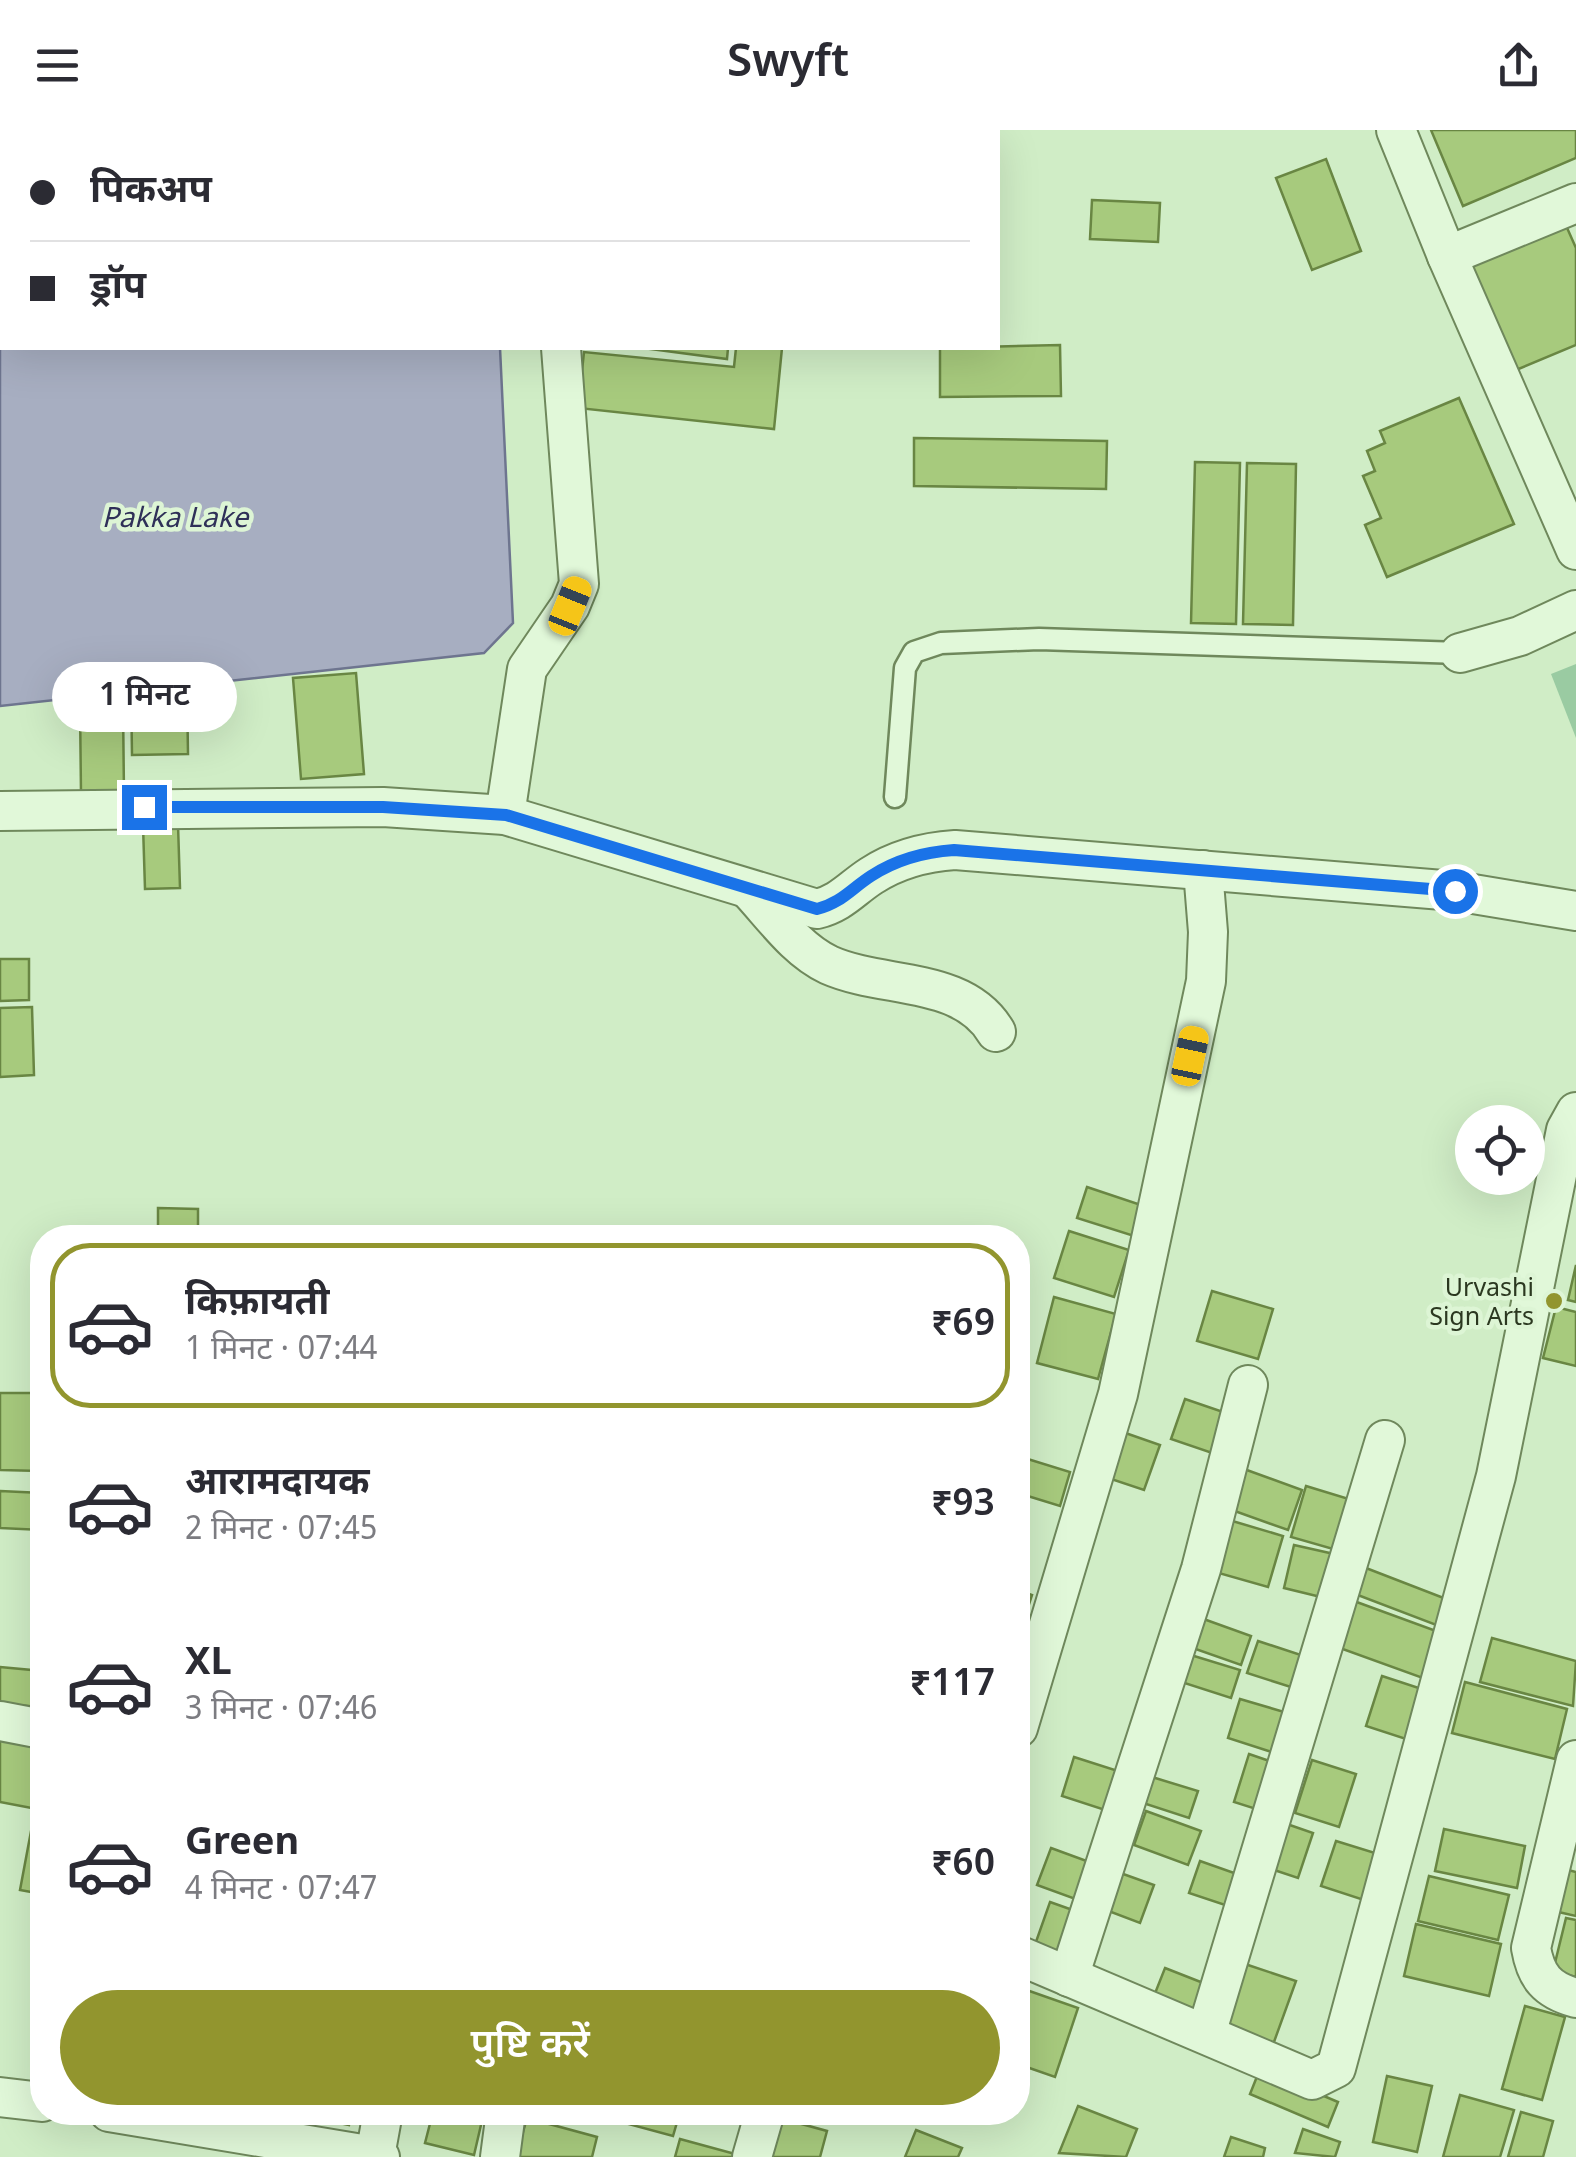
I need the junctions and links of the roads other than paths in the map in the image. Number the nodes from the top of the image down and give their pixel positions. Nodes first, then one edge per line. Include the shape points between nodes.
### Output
1 (1396, 130) edge
2 (1576, 203) edge
3 (1447, 256) junction
4 (561, 350) edge
5 (1576, 550) edge
6 (1576, 610) edge
7 (1460, 653) joint
8 (895, 798) dead end
9 (0, 811) edge
10 (506, 815) junction
11 (1203, 870) junction
12 (749, 890) junction
13 (1576, 911) edge
14 (996, 1032) dead end
15 (1576, 1112) edge
16 (1248, 1385) dead end
17 (1386, 1440) dead end
18 (1030, 1688) edge
19 (0, 1722) edge
20 (30, 1727) edge
21 (1576, 1760) edge
22 (1030, 1960) edge
23 (1069, 1976) junction
24 (1576, 1998) edge
25 (1206, 2034) junction
26 (0, 2097) edge
27 (30, 2101) edge
28 (188, 2125) edge
29 (382, 2125) edge
30 (504, 2125) edge
31 (761, 2125) edge
32 (378, 2156) edge
33 (500, 2157) edge
34 (752, 2157) edge

1 - 3 street
2 - 3 street
3 - 5 street
4 - 10 street via 579,584 528,669
6 - 7 street
7 - 8 lane via 1039,639 941,643 914,652 905,668
9 - 10 street via 383,807
10 - 12 street
11 - 12 street via 954,850 903,859 838,904 817,909
11 - 13 street via 1455,891
11 - 18 street via 1206,980 1118,1394
12 - 14 street via 801,946 830,965 963,1000
15 - 25 street via 1566,1130 1496,1476 1336,2068 1312,2080
16 - 23 street via 1201,1569
17 - 25 street
19 - 20 street
21 - 24 street via 1531,1948 1534,1971 1554,1992
22 - 23 street
23 - 25 street
26 - 27 street
28 - 32 street
29 - 32 street
30 - 33 street
31 - 34 street

